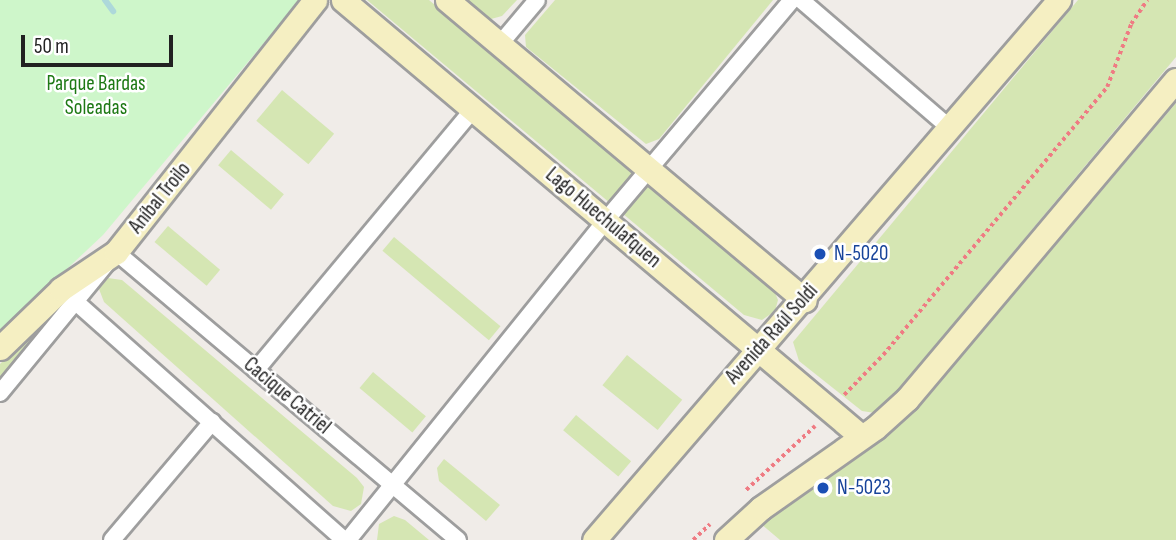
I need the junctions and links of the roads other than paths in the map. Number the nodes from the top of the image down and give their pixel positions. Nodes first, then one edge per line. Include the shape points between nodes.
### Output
1 (315, 0) edge
2 (343, 0) edge
3 (447, 0) edge
4 (537, 0) edge
5 (792, 0) edge
6 (801, 0) edge
7 (1059, 0) edge
8 (500, 44) junction
9 (1176, 80) edge
10 (473, 110) junction
11 (950, 128) junction
12 (649, 169) junction
13 (606, 220) junction
14 (116, 252) junction
15 (805, 300) junction
16 (76, 302) junction
17 (0, 348) edge
18 (758, 350) junction
19 (257, 370) junction
20 (0, 393) edge
21 (212, 422) junction
22 (862, 437) junction
23 (394, 486) junction
24 (719, 531) edge
25 (112, 540) edge
26 (346, 540) edge
27 (458, 540) edge
28 (594, 540) edge

1 - 14 street, Aníbal Troilo
2 - 10 street, Lago Huechulafquen
3 - 8 street
4 - 8 street
5 - 12 street
6 - 11 street
7 - 11 street, Avenida Raúl Soldi
8 - 12 street
9 - 22 street via 916,388
10 - 13 street, Lago Huechulafquen
10 - 19 street
11 - 15 street, Avenida Raúl Soldi
12 - 13 street
12 - 15 street
13 - 18 street, Lago Huechulafquen
13 - 23 street
14 - 16 street, Aníbal Troilo
14 - 17 street via 61,289
14 - 19 street, Cacique Catriel
15 - 18 street, Avenida Raúl Soldi
16 - 20 street, Aníbal Troilo
16 - 21 street
18 - 22 street, Lago Huechulafquen
18 - 28 street, Avenida Raúl Soldi
19 - 23 street, Cacique Catriel
21 - 25 street
21 - 26 street
22 - 24 street via 761,508
23 - 26 street
23 - 27 street, Cacique Catriel

